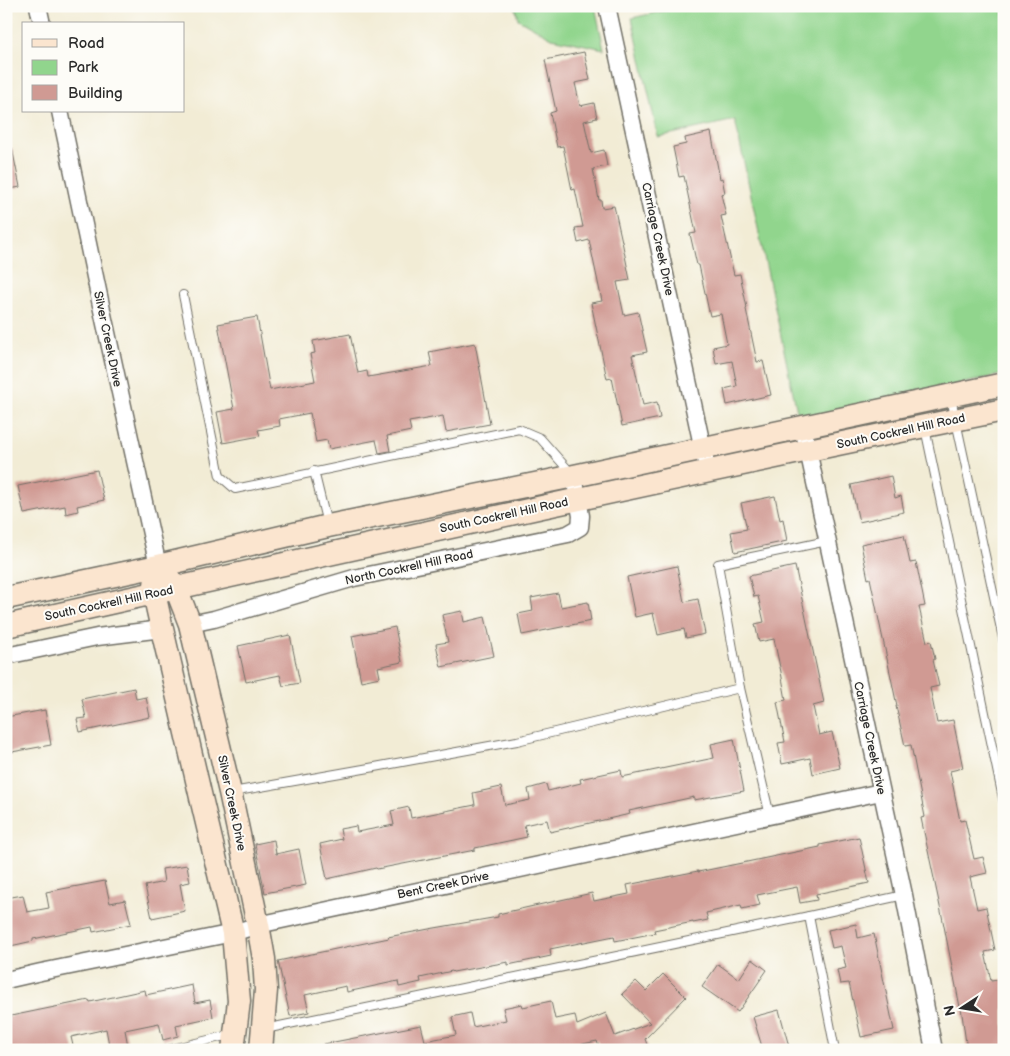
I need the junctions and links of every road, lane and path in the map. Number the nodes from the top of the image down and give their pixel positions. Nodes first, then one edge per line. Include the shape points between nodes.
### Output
1 (38, 6) edge
2 (607, 6) edge
3 (42, 22) edge
4 (60, 112) edge
5 (183, 296) dead end
6 (1004, 384) edge
7 (950, 396) junction
8 (1004, 410) edge
9 (955, 420) junction
10 (924, 426) junction
11 (803, 427) junction
12 (703, 449) junction
13 (808, 450) junction
14 (314, 471) junction
15 (708, 472) junction
16 (574, 476) junction
17 (578, 500) junction
18 (328, 526) junction
19 (827, 541) junction
20 (158, 566) junction
21 (176, 588) junction
22 (154, 593) junction
23 (6, 598) edge
24 (1000, 610) edge
25 (190, 624) junction
26 (6, 626) edge
27 (162, 629) junction
28 (1004, 643) edge
29 (6, 656) edge
30 (740, 688) junction
31 (230, 792) junction
32 (881, 792) junction
33 (1004, 803) edge
34 (770, 816) junction
35 (904, 895) junction
36 (809, 916) junction
37 (258, 925) junction
38 (234, 933) junction
39 (6, 980) edge
40 (262, 1039) edge
41 (233, 1042) edge
42 (167, 1050) edge
43 (835, 1050) edge
44 (934, 1050) edge

1 - 3 street
2 - 12 street, Carriage Creek Drive
4 - 20 street, Silver Creek Drive
5 - 14 lane via 220,476 235,489
6 - 7 main road, South Cockrell Hill Road
7 - 9 lane
7 - 11 main road, South Cockrell Hill Road
8 - 9 main road, South Cockrell Hill Road
9 - 10 main road, South Cockrell Hill Road
9 - 24 lane
10 - 13 main road, South Cockrell Hill Road
10 - 33 lane
11 - 12 main road, South Cockrell Hill Road
11 - 13 street, Carriage Creek Drive
12 - 15 street, Carriage Creek Drive
12 - 16 main road, South Cockrell Hill Road
13 - 15 main road, South Cockrell Hill Road
13 - 19 street, Carriage Creek Drive
14 - 16 lane via 519,429 540,438
14 - 18 lane
15 - 17 main road, South Cockrell Hill Road
16 - 17 street, North Cockrell Hill Road
16 - 18 main road, South Cockrell Hill Road
17 - 21 main road, South Cockrell Hill Road
17 - 25 street, North Cockrell Hill Road via 580,527 568,534 354,578
18 - 20 main road, South Cockrell Hill Road
19 - 30 lane via 718,564
19 - 32 street, Carriage Creek Drive
20 - 21 main road, Silver Creek Drive
20 - 22 main road, Silver Creek Drive
20 - 23 main road, South Cockrell Hill Road
21 - 22 main road, South Cockrell Hill Road
21 - 25 main road, Silver Creek Drive
22 - 26 main road, South Cockrell Hill Road
22 - 27 main road, Silver Creek Drive
24 - 28 lane
25 - 31 main road, Silver Creek Drive
27 - 29 street
27 - 38 main road, Silver Creek Drive
30 - 31 lane via 517,741
30 - 34 lane
31 - 37 main road, Silver Creek Drive
32 - 34 street, Bent Creek Drive
32 - 35 street, Carriage Creek Drive
34 - 37 street, Bent Creek Drive
35 - 36 lane
35 - 44 street, Carriage Creek Drive
36 - 40 lane
36 - 43 lane
37 - 38 street, Bent Creek Drive
37 - 40 main road, Silver Creek Drive via 266,990
38 - 39 street, Bent Creek Drive
38 - 41 main road, Silver Creek Drive via 239,1001
41 - 42 lane

